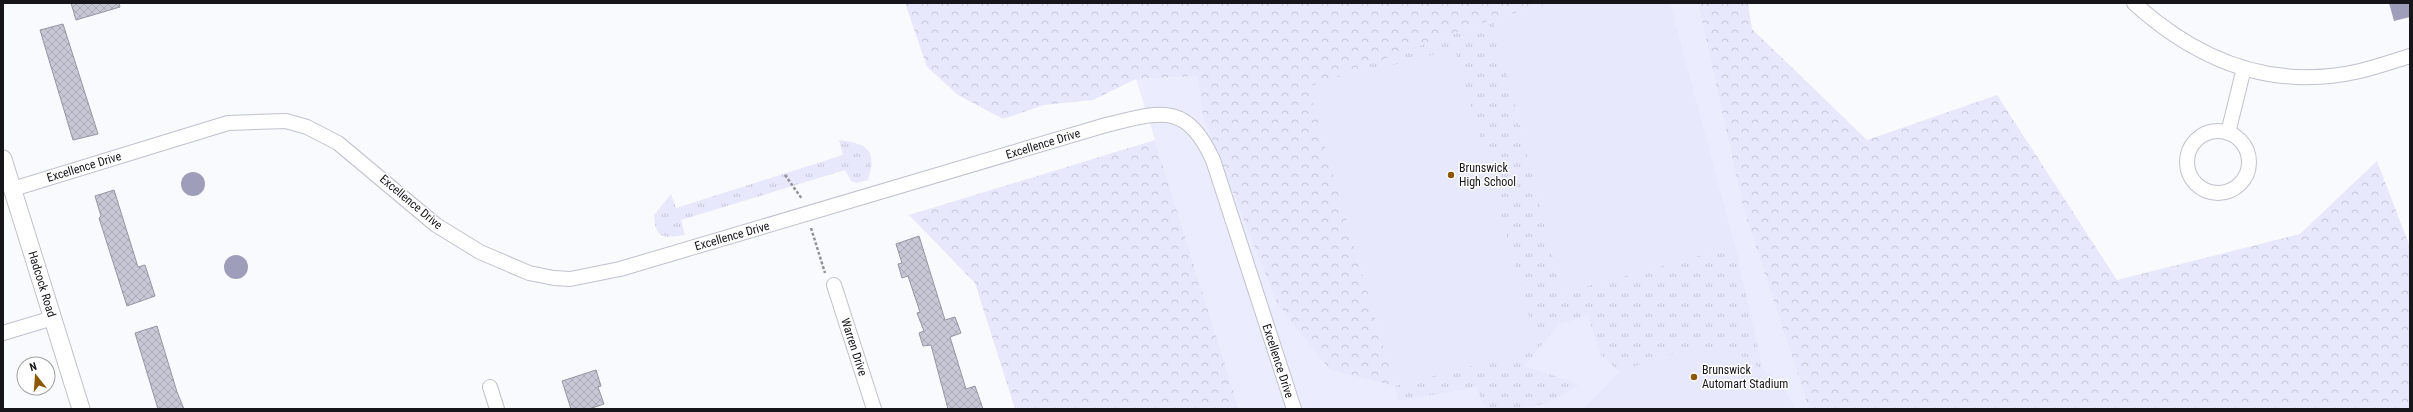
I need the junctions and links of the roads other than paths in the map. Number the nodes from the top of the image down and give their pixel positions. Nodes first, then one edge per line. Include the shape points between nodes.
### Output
1 (2134, 3) edge
2 (2410, 56) edge
3 (2244, 68) junction
4 (2228, 133) junction
5 (3, 159) edge
6 (12, 189) junction
7 (834, 285) dead end
8 (53, 318) junction
9 (3, 333) edge
10 (490, 387) dead end
11 (82, 409) edge
12 (497, 409) edge
13 (874, 409) edge
14 (1294, 409) edge

1 - 3 street via 2159,25 2187,44 2217,59
2 - 3 street via 2360,71 2328,76 2294,77
3 - 4 street
4 - 4 street via 2237,138 2247,154 2247,173 2242,182 2226,192 2206,191 2191,177 2187,157 2191,147 2207,133
5 - 6 street, Hadcock Road
6 - 8 street, Hadcock Road
6 - 14 street, Excellence Drive via 228,123 286,121 307,126 338,143 436,225 480,252 529,273 570,279 620,269 1099,127 1161,114 1181,118 1193,126 1204,139
7 - 13 street, Warren Drive
8 - 9 street
8 - 11 street, Hadcock Road
10 - 12 street

